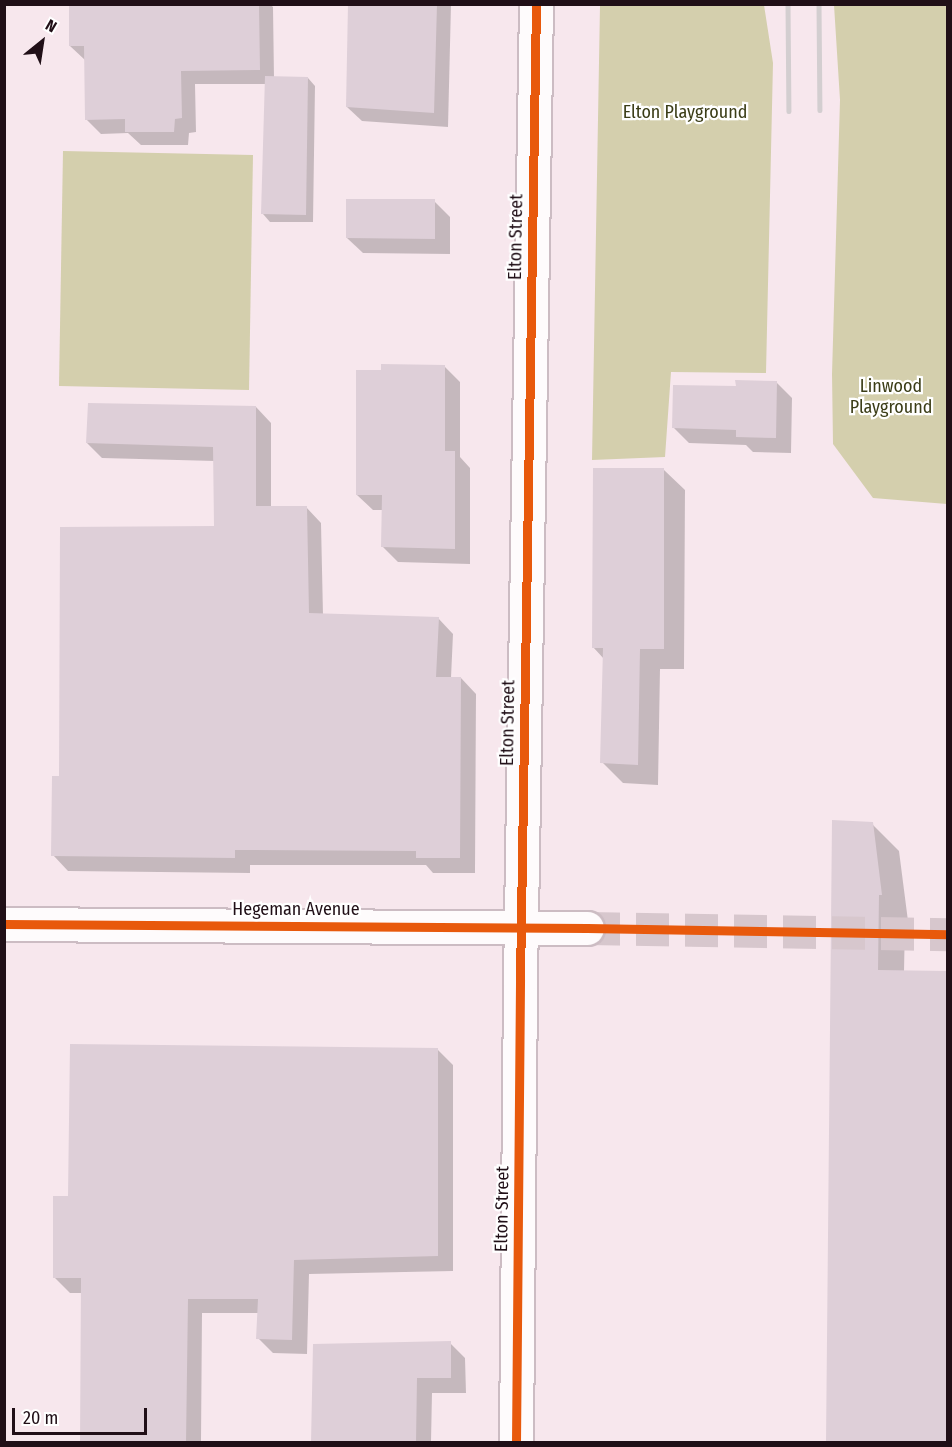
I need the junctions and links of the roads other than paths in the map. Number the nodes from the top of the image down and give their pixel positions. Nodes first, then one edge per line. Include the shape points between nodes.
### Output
1 (536, 4) edge
2 (4, 924) edge
3 (521, 927) junction
4 (587, 928) tunnel mouth
5 (516, 1443) edge

1 - 3 street, Elton Street
2 - 3 street, Hegeman Avenue
3 - 4 street, Hegeman Avenue
3 - 5 street, Elton Street

